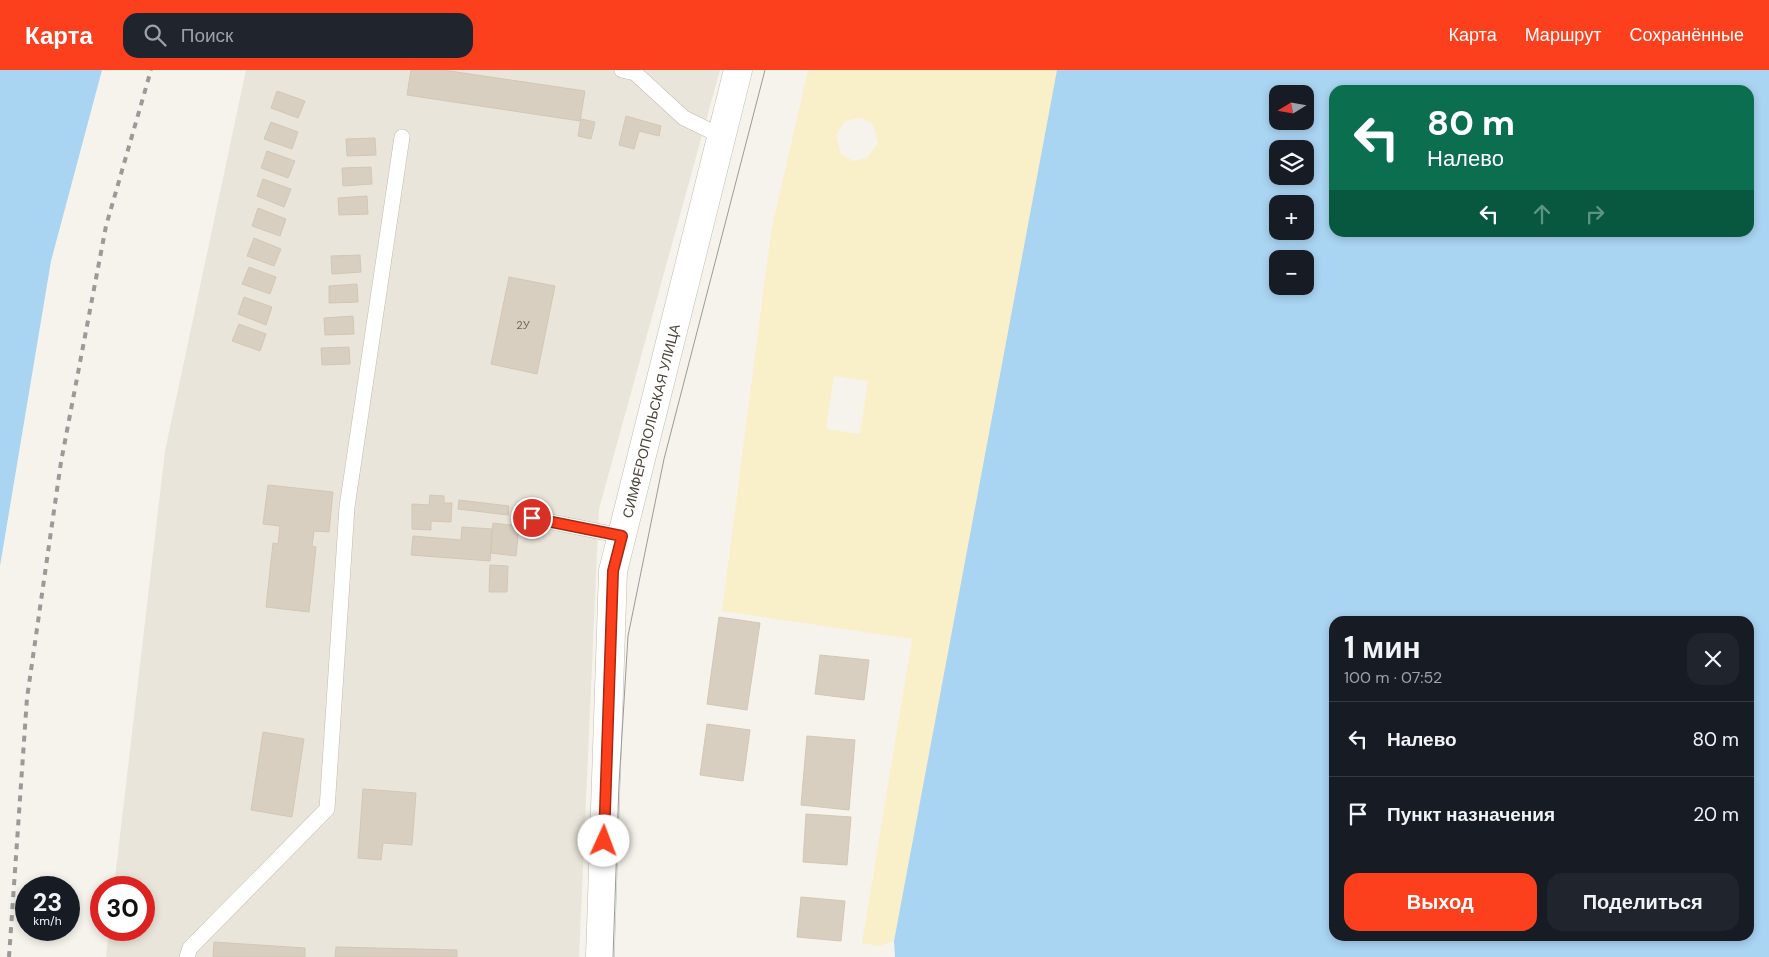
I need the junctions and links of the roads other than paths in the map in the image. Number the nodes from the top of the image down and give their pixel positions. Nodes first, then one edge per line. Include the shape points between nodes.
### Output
1 (622, 70) edge
2 (738, 70) edge
3 (721, 136) junction
4 (402, 137) dead end
5 (532, 518) dead end
6 (622, 536) junction
7 (187, 957) edge
8 (600, 957) edge

1 - 3 lane via 635,73 684,118
2 - 3 street, СИМФЕРОПОЛЬСКАЯ УЛИЦА
3 - 6 street, СИМФЕРОПОЛЬСКАЯ УЛИЦА
4 - 7 lane via 347,507 327,809 190,948
5 - 6 lane
6 - 8 street, СИМФЕРОПОЛЬСКАЯ УЛИЦА via 613,571

